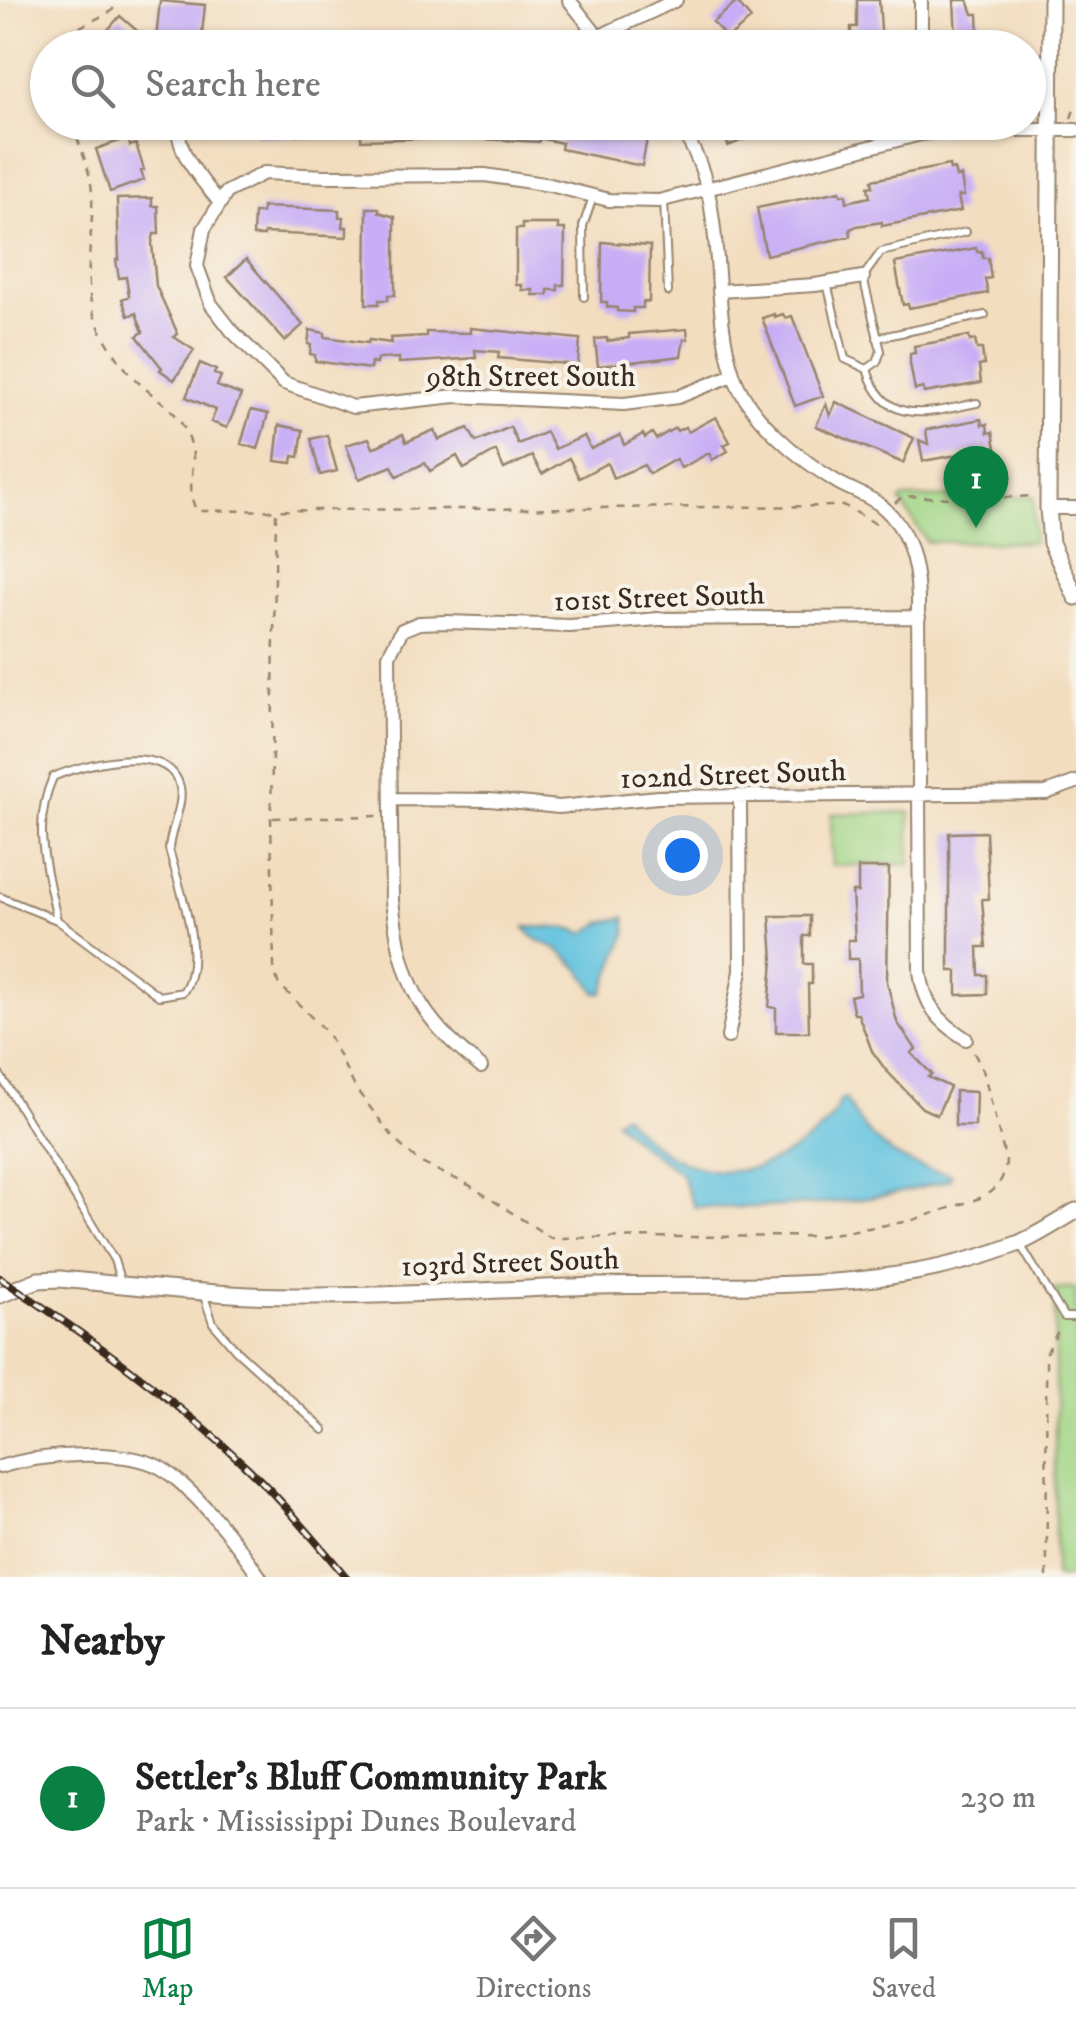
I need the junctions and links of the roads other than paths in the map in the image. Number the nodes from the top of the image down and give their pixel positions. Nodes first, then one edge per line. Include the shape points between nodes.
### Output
1 (569, 0) edge
2 (676, 0) edge
3 (922, 0) edge
4 (1051, 0) edge
5 (593, 30) edge
6 (623, 30) edge
7 (921, 30) edge
8 (1046, 129) edge
9 (1050, 129) junction
10 (1076, 130) edge
11 (180, 140) edge
12 (685, 140) edge
13 (879, 140) edge
14 (706, 189) junction
15 (594, 196) junction
16 (664, 200) junction
17 (220, 204) junction
18 (966, 232) dead end
19 (864, 278) junction
20 (827, 283) junction
21 (718, 291) junction
22 (668, 292) dead end
23 (584, 297) dead end
24 (985, 315) dead end
25 (877, 338) junction
26 (867, 369) junction
27 (733, 375) junction
28 (977, 403) dead end
29 (1048, 508) junction
30 (1076, 508) edge
31 (1076, 597) edge
32 (919, 617) junction
33 (1076, 782) edge
34 (919, 794) junction
35 (740, 797) junction
36 (390, 799) junction
37 (0, 897) edge
38 (57, 920) junction
39 (728, 1038) dead end
40 (966, 1039) road end
41 (482, 1067) dead end
42 (0, 1075) edge
43 (1076, 1210) edge
44 (1020, 1243) junction
45 (122, 1284) junction
46 (202, 1292) junction
47 (0, 1295) edge
48 (1076, 1318) edge
49 (324, 1430) dead end
50 (0, 1467) edge
51 (260, 1577) edge

1 - 5 street
2 - 6 street
3 - 7 street
4 - 9 street
8 - 9 street, 98th Street South
9 - 10 street, 98th Street South
9 - 29 street
11 - 17 street
12 - 14 street
13 - 14 street, 98th Street South
14 - 16 street, 98th Street South
14 - 21 street
15 - 16 street, 98th Street South
15 - 17 street, 98th Street South via 485,175 264,172 226,192
15 - 23 lane via 584,226
16 - 22 lane
17 - 27 street, 98th Street South via 204,230 197,266 211,304 284,383 314,395 353,406 456,396 624,404 678,397
18 - 19 lane via 881,252
19 - 20 street
19 - 25 lane
20 - 21 street
20 - 26 lane via 845,359
21 - 27 street
24 - 25 lane
25 - 26 lane via 881,351
26 - 28 lane via 882,400 907,412
27 - 32 street via 795,454 888,512 911,548
29 - 30 street
29 - 31 street via 1051,542
32 - 34 street
32 - 36 street, 101st Street South via 420,623 402,630 389,654
33 - 34 street, 102nd Street South via 1046,794
34 - 35 street, 102nd Street South
34 - 40 street via 922,993 942,1024
35 - 36 street, 102nd Street South via 559,807
35 - 39 street via 741,971
36 - 41 street via 392,901 407,977 443,1034
37 - 38 lane
38 - 38 lane via 159,996 183,992 190,982 194,961 170,849 179,784 165,764 140,758 79,766 53,777 42,802 40,833
42 - 45 lane via 114,1260
43 - 44 street, 103rd Street South
44 - 46 street, 103rd Street South via 887,1279 771,1286 299,1296
44 - 48 lane via 1064,1317
45 - 46 street, 103rd Street South
45 - 47 street, 103rd Street South via 38,1280
46 - 49 lane via 236,1350
50 - 51 street via 76,1455 153,1465 200,1505

